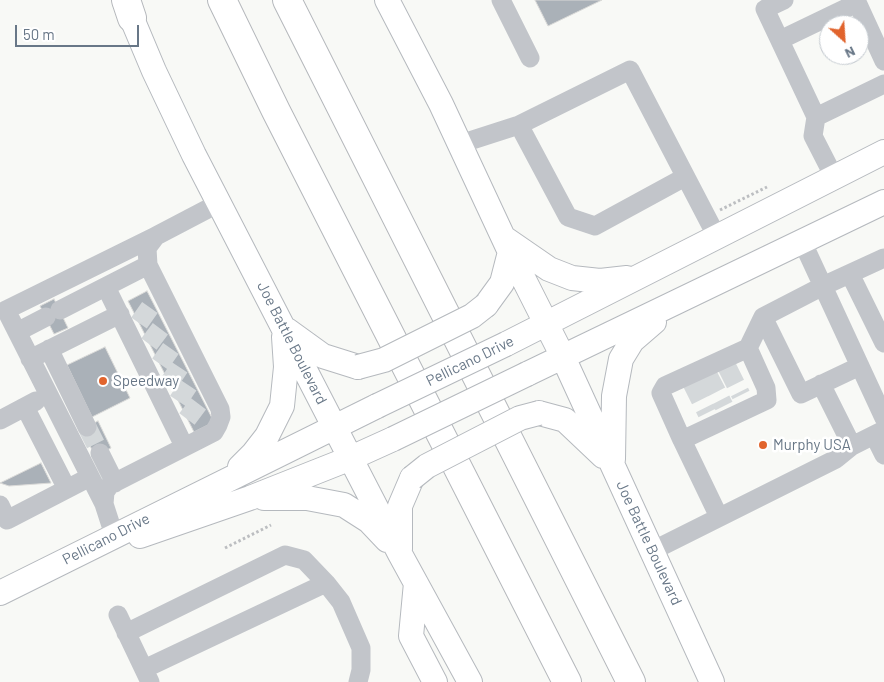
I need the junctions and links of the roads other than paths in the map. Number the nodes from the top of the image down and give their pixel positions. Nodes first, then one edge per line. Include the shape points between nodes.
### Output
1 (222, 0) edge
2 (287, 0) edge
3 (387, 0) edge
4 (501, 0) edge
5 (784, 0) edge
6 (856, 1) edge
7 (127, 6) edge
8 (780, 40) junction
9 (530, 58) dead end
10 (884, 61) edge
11 (884, 84) edge
12 (816, 117) junction
13 (519, 125) junction
14 (460, 144) junction
15 (884, 152) edge
16 (686, 177) junction
17 (834, 177) junction
18 (884, 202) edge
19 (219, 203) junction
20 (156, 236) junction
21 (717, 237) junction
22 (802, 241) junction
23 (506, 244) junction
24 (884, 258) edge
25 (148, 266) junction
26 (850, 274) junction
27 (638, 277) junction
28 (823, 286) junction
29 (106, 287) junction
30 (678, 301) junction
31 (120, 314) junction
32 (763, 317) junction
33 (547, 324) junction
34 (284, 328) junction
35 (17, 332) junction
36 (884, 343) edge
37 (748, 348) junction
38 (48, 349) junction
39 (563, 357) junction
40 (30, 359) junction
41 (860, 366) junction
42 (821, 384) junction
43 (49, 395) junction
44 (25, 407) junction
45 (884, 418) edge
46 (0, 420) edge
47 (87, 427) tunnel mouth
48 (335, 427) junction
49 (879, 432) edge
50 (183, 433) junction
51 (682, 440) junction
52 (852, 446) junction
53 (100, 453) tunnel mouth
54 (884, 454) edge
55 (351, 458) junction
56 (613, 466) junction
57 (90, 477) junction
58 (226, 480) junction
59 (114, 482) junction
60 (67, 489) junction
61 (250, 498) junction
62 (104, 504) junction
63 (0, 505) edge
64 (719, 517) junction
65 (114, 535) junction
66 (652, 551) junction
67 (400, 554) junction
68 (54, 566) junction
69 (326, 583) junction
70 (416, 583) junction
71 (0, 593) edge
72 (118, 615) dead end
73 (126, 633) junction
74 (147, 676) edge
75 (358, 682) edge
76 (435, 682) edge
77 (470, 682) edge
78 (568, 682) edge
79 (631, 682) edge
80 (712, 682) edge

1 - 78 highway via 276,112
2 - 79 highway
3 - 14 main road, Joe Battle Boulevard
4 - 9 lane
5 - 8 lane via 764,9
6 - 8 lane
6 - 10 lane
7 - 19 main road, Joe Battle Boulevard via 170,104
8 - 12 lane
11 - 12 lane
12 - 17 lane via 813,136
13 - 14 lane
13 - 16 lane via 568,217 595,226
13 - 16 lane via 630,70
14 - 23 main road, Joe Battle Boulevard
15 - 17 main road, Pellicano Drive
16 - 21 lane
17 - 21 main road, Pellicano Drive
18 - 22 main road, Pellicano Drive
19 - 20 lane
19 - 34 main road, Joe Battle Boulevard
20 - 25 lane via 148,248
20 - 35 lane via 6,310
21 - 27 main road, Pellicano Drive
22 - 28 lane
22 - 30 main road, Pellicano Drive
23 - 27 main road via 549,269 572,278 600,281
23 - 33 main road, Joe Battle Boulevard
23 - 34 main road, bridge via 502,283 486,305 472,316 384,360 358,367 323,356
24 - 26 lane
25 - 29 lane
25 - 50 lane via 157,297 187,357 206,394 220,409 221,417 214,432
26 - 28 lane
26 - 36 lane
27 - 33 main road, Pellicano Drive
28 - 32 lane
28 - 41 lane
29 - 31 lane
29 - 35 lane
30 - 39 main road, Pellicano Drive
30 - 56 main road via 632,341 621,359 614,396
31 - 38 lane
31 - 50 lane via 135,330
32 - 37 lane
32 - 42 lane via 801,394
33 - 39 main road, Joe Battle Boulevard
33 - 48 main road, Pellicano Drive, bridge
34 - 48 main road, Joe Battle Boulevard
34 - 58 main road via 286,367 282,406 254,454
35 - 40 lane
37 - 51 lane via 725,363 665,386 661,393
37 - 51 lane via 766,388 767,400 745,402 718,415
38 - 40 lane
38 - 47 lane
39 - 55 main road, Pellicano Drive, bridge
39 - 56 main road, Joe Battle Boulevard
40 - 43 lane
41 - 42 lane
41 - 45 lane
42 - 52 lane
43 - 44 lane
43 - 57 lane
44 - 46 lane
44 - 60 lane
48 - 55 main road, Joe Battle Boulevard
48 - 58 main road, Pellicano Drive
49 - 52 lane
49 - 54 lane
50 - 59 lane
51 - 64 lane
52 - 64 lane via 836,459
53 - 59 lane
55 - 61 main road, Pellicano Drive
55 - 67 main road, Joe Battle Boulevard
56 - 66 main road, Joe Battle Boulevard
56 - 67 main road, bridge via 565,420 539,413 520,418 427,466 412,478 400,506
57 - 60 lane
57 - 62 lane
58 - 65 main road, Pellicano Drive
59 - 62 lane via 105,492
60 - 63 lane via 7,520
61 - 67 main road via 307,498 344,505 368,521
61 - 68 main road, Pellicano Drive
62 - 65 lane
64 - 66 lane
65 - 68 main road, Pellicano Drive
66 - 80 main road, Joe Battle Boulevard
67 - 70 main road, Joe Battle Boulevard
68 - 71 main road, Pellicano Drive
69 - 73 lane via 304,560 285,555
69 - 74 lane
69 - 75 lane via 341,602 361,648
70 - 76 main road via 411,636
70 - 77 main road, Joe Battle Boulevard
72 - 73 lane
73 - 74 lane

